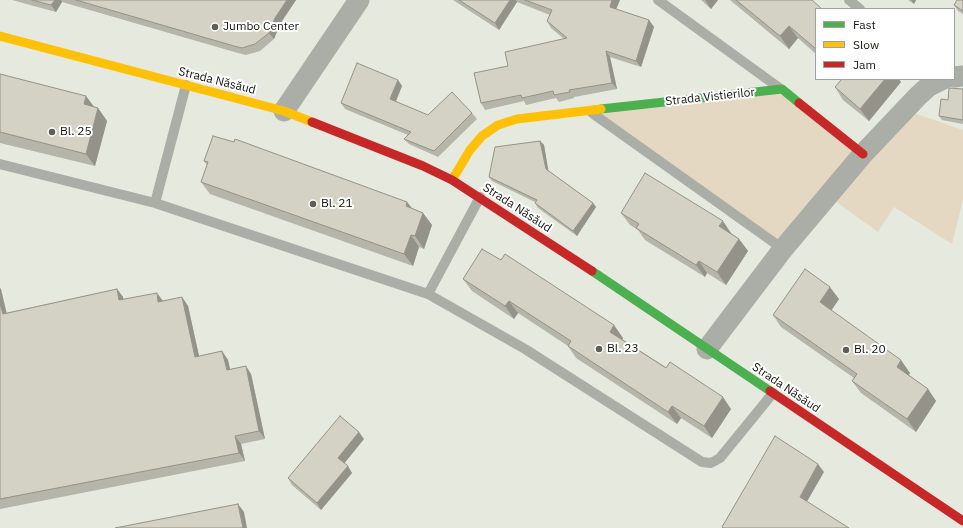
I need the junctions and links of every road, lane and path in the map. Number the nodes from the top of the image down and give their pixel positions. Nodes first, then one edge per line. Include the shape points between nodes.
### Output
1 (359, 0) edge
2 (658, 0) edge
3 (849, 0) edge
4 (859, 8) edge
5 (0, 36) edge
6 (941, 80) edge
7 (186, 85) junction
8 (782, 90) junction
9 (588, 110) junction
10 (284, 111) junction
11 (863, 154) junction
12 (0, 164) edge
13 (452, 180) junction
14 (480, 197) junction
15 (155, 203) junction
16 (783, 249) junction
17 (428, 294) junction
18 (707, 349) junction
19 (773, 393) junction
20 (960, 518) edge
21 (962, 528) edge

1 - 10 street
2 - 8 lane
3 - 4 lane
5 - 7 street, Strada Năsăud
6 - 11 street via 918,96
7 - 10 street, Strada Năsăud
7 - 15 lane
8 - 9 street, Strada Vistierilor
8 - 11 street
9 - 13 street, Strada Vistierilor via 498,125 474,144
9 - 16 lane
10 - 13 street, Strada Năsăud
11 - 16 street
12 - 15 lane
13 - 14 street, Strada Năsăud
14 - 17 lane
14 - 18 street, Strada Năsăud
15 - 17 lane
16 - 18 street
17 - 19 lane via 525,349 702,462 711,463 720,458
18 - 19 street, Strada Năsăud
19 - 20 street, Strada Năsăud
20 - 21 street

